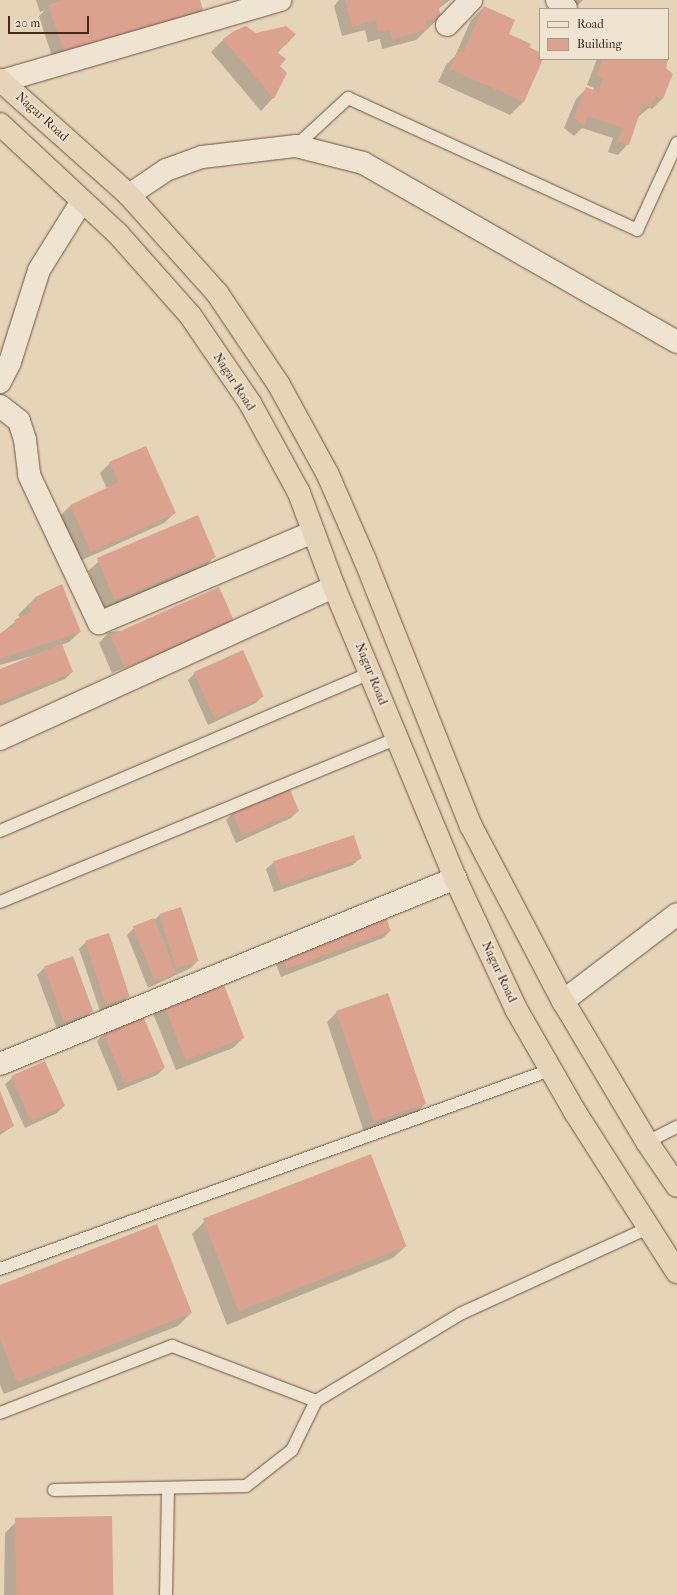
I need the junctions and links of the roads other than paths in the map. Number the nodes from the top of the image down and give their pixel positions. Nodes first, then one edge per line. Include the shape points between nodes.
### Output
1 (280, 0) edge
2 (471, 0) edge
3 (447, 25) dead end
4 (1, 80) edge
5 (0, 124) edge
6 (677, 143) edge
7 (296, 146) junction
8 (129, 195) junction
9 (82, 201) junction
10 (677, 342) edge
11 (0, 382) edge
12 (0, 406) edge
13 (313, 532) junction
14 (334, 587) junction
15 (370, 673) junction
16 (397, 738) junction
17 (0, 739) edge
18 (0, 831) edge
19 (455, 878) junction
20 (0, 902) edge
21 (677, 914) edge
22 (563, 1001) junction
23 (0, 1064) edge
24 (550, 1070) junction
25 (677, 1127) edge
26 (647, 1142) junction
27 (676, 1184) edge
28 (648, 1228) junction
29 (0, 1269) edge
30 (677, 1272) edge
31 (316, 1401) junction
32 (0, 1413) edge
33 (168, 1488) junction
34 (54, 1490) dead end
35 (166, 1595) edge

1 - 4 street
2 - 3 street
4 - 8 highway, Nagar Road
5 - 9 highway, Nagar Road
6 - 7 lane via 637,230 348,98
7 - 8 street via 202,156 166,170
7 - 10 street via 363,163
8 - 22 highway, Nagar Road via 217,293 279,385 328,475 365,560 471,826
9 - 11 street via 39,270 10,362
9 - 13 highway, Nagar Road via 118,234 190,315 250,403 299,494
12 - 13 street via 19,421 25,440 29,475 99,623
13 - 14 highway, Nagar Road
14 - 15 highway, Nagar Road
14 - 17 street
15 - 16 highway, Nagar Road
15 - 18 lane
16 - 19 highway, Nagar Road
16 - 20 lane
19 - 23 street
19 - 24 highway, Nagar Road via 516,1008
21 - 22 street
22 - 26 highway, Nagar Road
24 - 28 highway, Nagar Road
24 - 29 lane
25 - 26 lane
26 - 27 highway, Nagar Road
28 - 30 highway, Nagar Road
28 - 31 lane via 460,1314
31 - 32 lane via 172,1346
31 - 33 lane via 292,1450 246,1486
33 - 34 lane
33 - 35 lane

